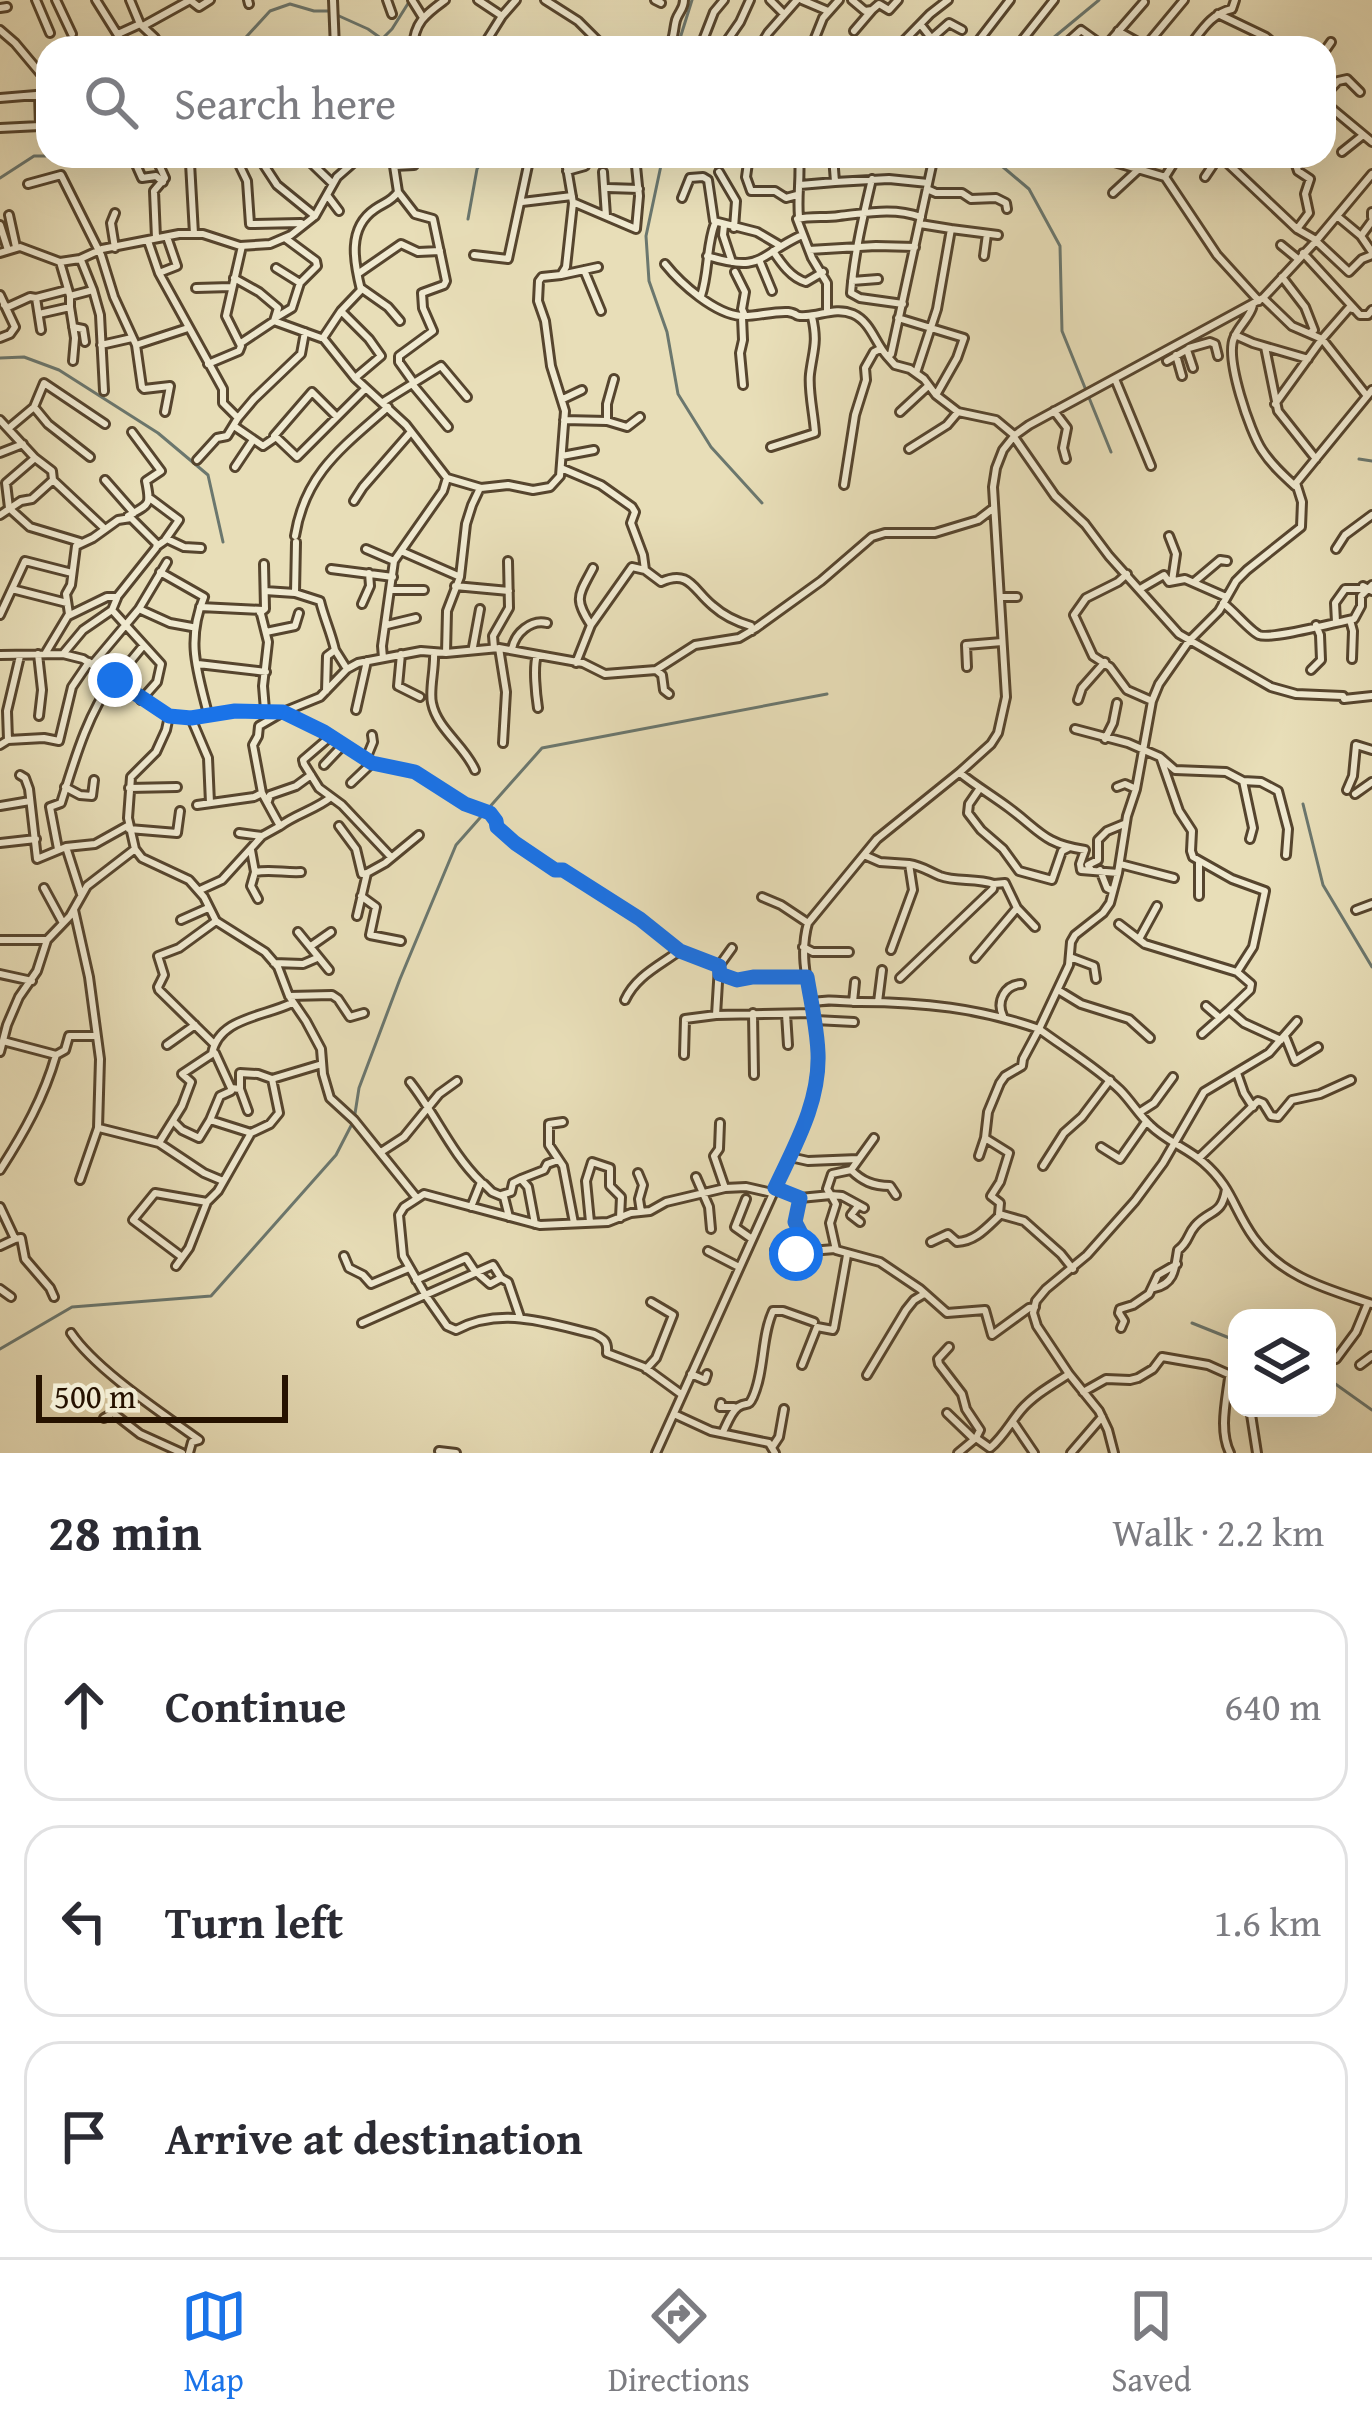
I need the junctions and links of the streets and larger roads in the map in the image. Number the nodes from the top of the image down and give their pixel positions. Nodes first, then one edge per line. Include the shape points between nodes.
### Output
1 (36, 0) edge
2 (56, 0) edge
3 (96, 0) edge
4 (130, 0) edge
5 (170, 0) edge
6 (190, 0) edge
7 (210, 0) edge
8 (333, 0) edge
9 (387, 0) edge
10 (412, 0) edge
11 (446, 0) edge
12 (478, 0) edge
13 (516, 0) edge
14 (545, 0) edge
15 (684, 0) edge
16 (724, 0) edge
17 (750, 0) edge
18 (770, 0) edge
19 (799, 0) edge
20 (839, 0) edge
21 (852, 0) edge
22 (898, 0) edge
23 (948, 0) edge
24 (1010, 0) edge
25 (1054, 0) edge
26 (1184, 0) edge
27 (1235, 0) edge
28 (1144, 2) edge
29 (1134, 5) edge
30 (175, 10) junction
31 (872, 10) junction
32 (828, 11) junction
33 (392, 14) dead end
34 (784, 14) junction
35 (1218, 14) junction
36 (422, 16) junction
37 (502, 16) junction
38 (141, 25) junction
39 (921, 25) junction
40 (0, 30) edge
41 (962, 30) dead end
42 (854, 31) dead end
43 (1118, 31) junction
44 (50, 33) dead end
45 (72, 34) dead end
46 (118, 34) joint
47 (149, 36) edge
48 (334, 36) edge
49 (415, 36) edge
50 (492, 36) edge
51 (593, 36) edge
52 (674, 36) edge
53 (705, 36) edge
54 (730, 36) edge
55 (768, 36) edge
56 (816, 36) edge
57 (910, 36) edge
58 (930, 36) edge
59 (934, 36) edge
60 (984, 36) edge
61 (1026, 36) edge
62 (1114, 36) edge
63 (1126, 36) edge
64 (1153, 36) edge
65 (1198, 36) edge
66 (1264, 36) edge
67 (36, 68) edge
68 (1336, 84) edge
69 (1360, 92) dead end
70 (36, 95) edge
71 (0, 98) edge
72 (1336, 111) edge
73 (36, 126) edge
74 (0, 128) edge
75 (1362, 136) junction
76 (1372, 142) edge
77 (1342, 152) dead end
78 (138, 168) edge
79 (161, 168) edge
80 (190, 168) edge
81 (241, 168) edge
82 (266, 168) edge
83 (316, 168) edge
84 (346, 168) edge
85 (394, 168) edge
86 (527, 168) edge
87 (566, 168) edge
88 (577, 168) edge
89 (636, 168) edge
90 (747, 168) edge
91 (799, 168) edge
92 (834, 168) edge
93 (931, 168) edge
94 (1140, 168) joint
95 (1171, 168) edge
96 (1211, 168) edge
97 (1232, 168) edge
98 (1297, 168) edge
99 (566, 171) junction
100 (603, 172) dead end
101 (719, 172) dead end
102 (1165, 177) junction
103 (1205, 177) dead end
104 (1371, 177) edge
105 (872, 179) junction
106 (163, 182) junction
107 (835, 182) junction
108 (28, 184) dead end
109 (333, 184) junction
110 (800, 185) junction
111 (927, 186) junction
112 (608, 188) dead end
113 (639, 189) junction
114 (398, 192) junction
115 (1113, 194) dead end
116 (327, 195) junction
117 (797, 195) junction
118 (682, 198) dead end
119 (573, 199) junction
120 (520, 202) junction
121 (1007, 209) dead end
122 (338, 211) dead end
123 (866, 212) junction
124 (115, 213) dead end
125 (8, 215) dead end
126 (315, 216) junction
127 (1337, 216) junction
128 (1372, 217) edge
129 (606, 218) junction
130 (799, 218) junction
131 (920, 220) junction
132 (303, 224) junction
133 (720, 224) junction
134 (0, 225) edge
135 (734, 228) junction
136 (951, 230) junction
137 (1297, 230) junction
138 (194, 234) junction
139 (987, 234) junction
140 (166, 235) junction
141 (802, 235) junction
142 (998, 235) dead end
143 (1361, 236) junction
144 (285, 238) junction
145 (152, 239) junction
146 (1316, 240) junction
147 (1281, 245) dead end
148 (242, 246) junction
149 (857, 247) junction
150 (915, 247) junction
151 (115, 248) junction
152 (776, 248) junction
153 (8, 250) edge
154 (809, 250) junction
155 (98, 251) junction
156 (440, 251) junction
157 (1372, 254) edge
158 (474, 255) dead end
159 (707, 256) junction
160 (984, 256) dead end
161 (1300, 256) junction
162 (80, 259) junction
163 (60, 262) junction
164 (760, 262) junction
165 (665, 264) dead end
166 (598, 267) dead end
167 (276, 268) dead end
168 (734, 268) junction
169 (584, 270) junction
170 (823, 272) junction
171 (159, 273) junction
172 (357, 274) junction
173 (561, 274) junction
174 (1282, 277) junction
175 (878, 279) dead end
176 (852, 280) junction
177 (232, 283) junction
178 (300, 283) junction
179 (196, 287) dead end
180 (361, 288) junction
181 (93, 290) junction
182 (772, 291) dead end
183 (69, 292) junction
184 (0, 295) edge
185 (701, 296) junction
186 (36, 298) junction
187 (1258, 301) junction
188 (903, 304) junction
189 (4, 305) junction
190 (70, 307) junction
191 (1353, 309) junction
192 (1372, 310) edge
193 (341, 311) junction
194 (601, 311) dead end
195 (827, 311) junction
196 (39, 314) junction
197 (811, 315) junction
198 (743, 316) junction
199 (898, 318) junction
200 (275, 319) junction
201 (400, 321) dead end
202 (73, 327) junction
203 (932, 327) junction
204 (188, 328) junction
205 (41, 330) dead end
206 (305, 332) junction
207 (1310, 333) junction
208 (1235, 335) junction
209 (0, 338) edge
210 (323, 338) junction
211 (1322, 339) junction
212 (86, 342) dead end
213 (134, 342) junction
214 (242, 344) junction
215 (101, 345) junction
216 (1188, 346) junction
217 (1265, 347) junction
218 (880, 349) junction
219 (887, 356) junction
220 (1176, 356) junction
221 (1218, 356) dead end
222 (1308, 359) junction
223 (73, 361) dead end
224 (1167, 361) dead end
225 (208, 364) junction
226 (1193, 368) dead end
227 (916, 373) junction
228 (1182, 376) dead end
229 (355, 378) junction
230 (614, 379) dead end
231 (1115, 379) junction
232 (413, 384) junction
233 (929, 384) junction
234 (743, 385) dead end
235 (366, 388) junction
236 (582, 390) dead end
237 (104, 391) dead end
238 (1370, 393) edge
239 (936, 394) junction
240 (467, 397) dead end
241 (563, 399) junction
242 (386, 404) junction
243 (1275, 404) junction
244 (34, 407) junction
245 (1054, 411) junction
246 (165, 412) dead end
247 (900, 412) dead end
248 (958, 412) junction
249 (336, 416) junction
250 (640, 417) dead end
251 (0, 420) edge
252 (564, 420) junction
253 (607, 421) junction
254 (236, 422) junction
255 (104, 424) dead end
256 (9, 428) junction
257 (448, 428) dead end
258 (131, 431) dead end
259 (410, 433) junction
260 (274, 436) junction
261 (1013, 436) junction
262 (254, 440) junction
263 (23, 444) junction
264 (771, 447) dead end
265 (909, 449) dead end
266 (594, 450) dead end
267 (0, 453) edge
268 (562, 456) junction
269 (35, 458) junction
270 (90, 458) dead end
271 (1066, 459) dead end
272 (1316, 459) junction
273 (196, 460) dead end
274 (1150, 466) dead end
275 (235, 467) dead end
276 (561, 468) junction
277 (447, 478) junction
278 (53, 480) junction
279 (105, 480) dead end
280 (844, 484) dead end
281 (481, 488) junction
282 (1297, 488) junction
283 (151, 500) junction
284 (354, 501) dead end
285 (993, 507) junction
286 (9, 508) junction
287 (0, 515) edge
288 (130, 515) junction
289 (1372, 515) edge
290 (105, 529) junction
291 (1169, 536) dead end
292 (165, 540) junction
293 (80, 542) junction
294 (157, 546) junction
295 (202, 548) dead end
296 (1336, 549) dead end
297 (366, 550) dead end
298 (401, 551) junction
299 (394, 560) junction
300 (508, 561) dead end
301 (1227, 561) dead end
302 (167, 562) dead end
303 (264, 564) dead end
304 (592, 568) dead end
305 (331, 569) dead end
306 (645, 570) junction
307 (160, 572) junction
308 (73, 573) junction
309 (369, 574) junction
310 (1127, 574) junction
311 (393, 577) junction
312 (458, 581) junction
313 (1172, 581) junction
314 (1194, 582) junction
315 (1371, 588) edge
316 (12, 589) junction
317 (1140, 589) junction
318 (266, 590) junction
319 (390, 590) junction
320 (424, 590) dead end
321 (508, 591) junction
322 (295, 593) junction
323 (117, 597) junction
324 (1000, 597) junction
325 (1017, 597) dead end
326 (1225, 600) junction
327 (68, 603) junction
328 (362, 604) dead end
329 (200, 607) junction
330 (139, 609) junction
331 (480, 609) dead end
332 (112, 610) junction
333 (260, 613) junction
334 (299, 614) dead end
335 (0, 615) edge
336 (68, 616) junction
337 (416, 618) dead end
338 (1350, 620) junction
339 (1336, 622) junction
340 (547, 623) dead end
341 (387, 625) junction
342 (591, 626) junction
343 (1316, 626) junction
344 (125, 627) junction
345 (194, 627) junction
346 (752, 631) junction
347 (266, 632) junction
348 (1189, 641) junction
349 (1002, 642) junction
350 (143, 646) junction
351 (473, 648) junction
352 (335, 650) junction
353 (512, 650) junction
354 (498, 651) junction
355 (434, 653) junction
356 (446, 653) junction
357 (42, 654) junction
358 (63, 654) junction
359 (400, 654) junction
360 (0, 655) edge
361 (537, 655) junction
362 (20, 656) junction
363 (383, 658) junction
364 (1352, 658) dead end
365 (367, 661) junction
366 (1105, 662) junction
367 (90, 663) junction
368 (576, 663) junction
369 (196, 664) junction
370 (967, 668) dead end
371 (347, 669) junction
372 (656, 670) junction
373 (1311, 670) dead end
374 (266, 672) junction
375 (114, 680) junction
376 (326, 691) junction
377 (670, 694) dead end
378 (1372, 696) edge
379 (420, 697) dead end
380 (141, 700) junction
381 (1078, 700) dead end
382 (1152, 701) junction
383 (1117, 703) dead end
384 (538, 708) dead end
385 (265, 710) junction
386 (356, 710) dead end
387 (283, 712) junction
388 (208, 714) junction
389 (40, 716) dead end
390 (169, 716) junction
391 (191, 718) junction
392 (1075, 729) dead end
393 (373, 735) dead end
394 (258, 736) junction
395 (331, 736) junction
396 (1106, 739) junction
397 (4, 742) edge
398 (503, 742) dead end
399 (263, 746) dead end
400 (342, 746) junction
401 (1372, 750) edge
402 (1144, 752) junction
403 (1160, 757) junction
404 (369, 761) junction
405 (324, 764) dead end
406 (475, 770) dead end
407 (960, 772) junction
408 (20, 775) dead end
409 (311, 775) junction
410 (131, 777) junction
411 (94, 780) dead end
412 (1244, 781) junction
413 (1372, 782) edge
414 (351, 783) dead end
415 (65, 787) junction
416 (129, 788) junction
417 (177, 788) dead end
418 (980, 788) junction
419 (1117, 788) dead end
420 (146, 789) junction
421 (1136, 789) junction
422 (262, 793) junction
423 (331, 797) junction
424 (29, 800) junction
425 (268, 801) junction
426 (210, 803) junction
427 (197, 805) dead end
428 (0, 806) edge
429 (180, 811) dead end
430 (1125, 824) junction
431 (280, 826) junction
432 (339, 826) dead end
433 (129, 827) junction
434 (238, 833) dead end
435 (419, 835) dead end
436 (262, 836) junction
437 (36, 839) junction
438 (1250, 839) dead end
439 (0, 843) edge
440 (62, 848) junction
441 (1068, 848) junction
442 (135, 849) junction
443 (251, 850) junction
444 (864, 855) junction
445 (1286, 855) dead end
446 (391, 856) junction
447 (1199, 862) junction
448 (909, 864) junction
449 (1080, 867) junction
450 (1119, 868) junction
451 (1096, 870) junction
452 (1019, 871) junction
453 (255, 872) junction
454 (301, 872) dead end
455 (367, 873) junction
456 (1174, 878) dead end
457 (1081, 881) dead end
458 (1005, 883) junction
459 (994, 884) junction
460 (44, 888) dead end
461 (200, 890) junction
462 (1113, 891) junction
463 (81, 894) junction
464 (362, 896) junction
465 (1199, 896) dead end
466 (762, 897) dead end
467 (258, 899) dead end
468 (1372, 904) edge
469 (1157, 907) dead end
470 (208, 908) junction
471 (1017, 908) junction
472 (74, 910) junction
473 (1356, 910) dead end
474 (357, 916) dead end
475 (181, 920) dead end
476 (216, 921) junction
477 (63, 923) junction
478 (808, 923) junction
479 (1119, 924) dead end
480 (1035, 927) dead end
481 (298, 932) dead end
482 (332, 932) dead end
483 (1139, 939) junction
484 (0, 940) edge
485 (46, 940) junction
486 (401, 941) dead end
487 (311, 946) junction
488 (803, 947) junction
489 (732, 948) dead end
490 (891, 950) dead end
491 (680, 951) junction
492 (849, 952) dead end
493 (319, 957) junction
494 (1070, 957) junction
495 (975, 958) dead end
496 (274, 963) junction
497 (719, 966) junction
498 (329, 970) dead end
499 (882, 970) dead end
500 (1237, 972) junction
501 (0, 974) edge
502 (807, 977) junction
503 (900, 978) dead end
504 (1096, 979) dead end
505 (32, 981) junction
506 (855, 982) dead end
507 (1022, 984) dead end
508 (1058, 990) junction
509 (291, 999) junction
510 (625, 1000) dead end
511 (853, 1002) junction
512 (878, 1002) junction
513 (811, 1003) junction
514 (1206, 1006) dead end
515 (1229, 1010) junction
516 (719, 1012) junction
517 (364, 1013) dead end
518 (753, 1013) junction
519 (786, 1014) junction
520 (1003, 1016) junction
521 (814, 1017) junction
522 (1220, 1018) junction
523 (1297, 1021) dead end
524 (854, 1022) dead end
525 (195, 1025) junction
526 (1039, 1029) junction
527 (1202, 1034) dead end
528 (96, 1036) junction
529 (1150, 1038) dead end
530 (1283, 1038) junction
531 (2, 1040) edge
532 (788, 1045) dead end
533 (167, 1046) dead end
534 (213, 1046) junction
535 (1318, 1047) dead end
536 (0, 1052) edge
537 (56, 1055) junction
538 (684, 1055) dead end
539 (322, 1064) junction
540 (1238, 1073) junction
541 (754, 1075) dead end
542 (1173, 1077) dead end
543 (272, 1079) junction
544 (1351, 1080) dead end
545 (457, 1081) dead end
546 (1110, 1081) junction
547 (410, 1082) dead end
548 (236, 1089) junction
549 (1253, 1107) junction
550 (430, 1108) junction
551 (248, 1111) dead end
552 (1140, 1112) junction
553 (210, 1120) junction
554 (172, 1121) junction
555 (563, 1122) dead end
556 (1146, 1122) junction
557 (720, 1124) dead end
558 (98, 1128) junction
559 (251, 1133) junction
560 (874, 1138) dead end
561 (985, 1138) junction
562 (159, 1143) junction
563 (1173, 1144) junction
564 (1101, 1147) dead end
565 (380, 1152) junction
566 (979, 1156) dead end
567 (790, 1157) junction
568 (1199, 1158) junction
569 (859, 1159) junction
570 (558, 1160) junction
571 (1043, 1166) dead end
572 (0, 1170) edge
573 (851, 1170) junction
574 (638, 1174) dead end
575 (696, 1177) dead end
576 (521, 1179) junction
577 (80, 1180) dead end
578 (223, 1181) junction
579 (482, 1182) junction
580 (1227, 1185) junction
581 (724, 1188) junction
582 (774, 1191) junction
583 (702, 1194) junction
584 (501, 1195) junction
585 (831, 1195) junction
586 (896, 1195) dead end
587 (417, 1198) junction
588 (800, 1198) junction
589 (746, 1199) dead end
590 (207, 1202) junction
591 (0, 1207) edge
592 (471, 1208) junction
593 (641, 1212) junction
594 (1000, 1215) junction
595 (510, 1218) junction
596 (620, 1218) junction
597 (590, 1222) junction
598 (860, 1222) dead end
599 (574, 1223) junction
600 (535, 1224) junction
601 (711, 1229) dead end
602 (15, 1239) junction
603 (752, 1239) junction
604 (932, 1242) dead end
605 (0, 1246) edge
606 (835, 1249) junction
607 (775, 1250) dead end
608 (708, 1251) dead end
609 (810, 1251) junction
610 (847, 1255) junction
611 (344, 1256) dead end
612 (182, 1257) junction
613 (176, 1266) dead end
614 (739, 1267) junction
615 (409, 1268) junction
616 (1073, 1269) junction
617 (478, 1273) junction
618 (501, 1278) junction
619 (416, 1280) junction
620 (0, 1289) edge
621 (924, 1294) junction
622 (425, 1296) junction
623 (11, 1297) dead end
624 (54, 1297) dead end
625 (650, 1302) dead end
626 (1370, 1304) edge
627 (1035, 1307) junction
628 (520, 1317) junction
629 (814, 1322) dead end
630 (362, 1323) dead end
631 (1121, 1328) dead end
632 (71, 1333) dead end
633 (949, 1347) dead end
634 (1372, 1356) edge
635 (1336, 1359) dead end
636 (802, 1365) dead end
637 (1360, 1366) dead end
638 (646, 1369) junction
639 (1228, 1372) edge
640 (691, 1374) junction
641 (707, 1374) dead end
642 (1069, 1374) junction
643 (867, 1375) dead end
644 (1228, 1387) edge
645 (1083, 1393) junction
646 (681, 1394) junction
647 (721, 1403) dead end
648 (735, 1409) junction
649 (784, 1409) dead end
650 (947, 1413) dead end
651 (674, 1414) junction
652 (1102, 1417) junction
653 (1251, 1417) edge
654 (104, 1418) dead end
655 (1013, 1422) junction
656 (723, 1432) junction
657 (975, 1438) junction
658 (774, 1450) edge
659 (992, 1450) edge
660 (439, 1451) edge
661 (185, 1453) edge
662 (456, 1453) edge
663 (656, 1453) edge
664 (958, 1453) edge
665 (1034, 1453) edge
666 (1071, 1453) edge
667 (1114, 1453) edge
668 (1230, 1453) edge
669 (1257, 1453) edge

1 - 44 street
2 - 45 street
3 - 46 street
4 - 38 street
5 - 30 street
6 - 7 street via 199,7
6 - 30 street
8 - 48 street
9 - 33 street
10 - 36 street
11 - 36 street
12 - 37 street
13 - 37 street
14 - 51 street
15 - 52 street
16 - 53 street
17 - 54 street
18 - 34 street
19 - 32 street
19 - 34 street
20 - 32 street
21 - 31 street
22 - 31 street via 890,10
23 - 39 street
24 - 60 street
25 - 61 street
26 - 64 street
27 - 35 street
28 - 29 street
29 - 43 street
30 - 38 street
31 - 42 street
32 - 56 street
34 - 55 street
35 - 65 street
35 - 66 street
36 - 49 street
37 - 50 street
38 - 46 street
38 - 47 street
39 - 57 street
39 - 58 street
40 - 67 street
41 - 59 street via 949,22
43 - 62 street
43 - 63 street
68 - 69 street via 1347,79
70 - 71 street
72 - 75 street
73 - 74 street
75 - 76 street
75 - 77 street
78 - 106 street via 142,178
79 - 106 street
80 - 138 street
81 - 132 street via 250,224
82 - 126 street
83 - 109 street
84 - 109 street
85 - 114 street
86 - 120 street
87 - 99 street
88 - 99 street
89 - 113 street
90 - 117 street via 751,190
91 - 110 street
92 - 107 street
93 - 111 street
94 - 102 street
94 - 115 street
95 - 102 street
96 - 103 street
97 - 137 street
98 - 137 street via 1310,179 1309,212
99 - 119 street
100 - 129 street
101 - 135 street via 736,201
102 - 187 street
104 - 127 street
105 - 107 street
105 - 111 street
105 - 123 street
106 - 145 street via 154,191
107 - 110 street
108 - 155 street via 61,175
109 - 116 street
110 - 117 street
111 - 121 street via 997,198
111 - 131 street
112 - 113 street
113 - 129 street via 636,230
114 - 156 street via 416,214 434,219
114 - 172 street via 360,226
116 - 122 street
116 - 126 street
117 - 130 street
118 - 133 street via 694,176 708,180
119 - 120 street
119 - 129 street
119 - 173 street
120 - 158 street via 508,259
123 - 130 street
123 - 131 street
123 - 149 street
124 - 151 street
125 - 153 street
126 - 132 street
127 - 143 street
127 - 146 street
128 - 143 street
130 - 141 street
131 - 136 street
131 - 150 street
132 - 144 street
133 - 135 street
133 - 159 street
133 - 168 street
134 - 153 street
135 - 152 street via 757,232
136 - 139 street
136 - 203 street
137 - 146 street
138 - 140 street
138 - 148 street
139 - 142 street
139 - 160 street
140 - 145 street
140 - 171 street via 177,266
141 - 152 street
141 - 154 street
143 - 157 street
144 - 148 street
144 - 178 street via 317,264
145 - 151 street
145 - 171 street
146 - 157 street via 1349,272
146 - 161 street
147 - 161 street
148 - 177 street
149 - 150 street
149 - 154 street
149 - 176 street
150 - 188 street
151 - 155 street
152 - 164 street
152 - 170 street via 800,280
153 - 163 street
154 - 170 street
155 - 162 street
155 - 213 street
156 - 172 street via 401,244
156 - 232 street via 446,283 422,292 433,331 399,356
159 - 168 street
159 - 185 street
161 - 174 street
161 - 191 street
162 - 163 street
162 - 181 street
163 - 183 street
164 - 168 street
164 - 182 street
165 - 185 street
166 - 169 street
167 - 178 street
168 - 198 street via 745,292
169 - 173 street
169 - 194 street
170 - 195 street
171 - 204 street
172 - 180 street
173 - 241 street via 542,277 538,301
174 - 187 street
174 - 207 street via 1305,308
175 - 176 street
176 - 188 street via 854,295
177 - 179 street
177 - 200 street via 278,307
177 - 214 street via 226,316
178 - 200 street via 292,308
180 - 193 street
180 - 201 street
181 - 183 street
181 - 215 street
183 - 186 street
183 - 190 street
184 - 189 street
185 - 198 street
186 - 189 street
186 - 196 street
187 - 207 street
187 - 208 street
187 - 216 street
188 - 199 street
189 - 209 street via 15,327
190 - 196 street
190 - 202 street
191 - 192 street via 1364,316
191 - 211 street
193 - 210 street
193 - 229 street via 381,356
195 - 197 street
195 - 218 street via 854,314
196 - 205 street
197 - 198 street
197 - 264 street via 815,433
198 - 234 street
199 - 203 street
199 - 219 street
200 - 206 street
200 - 214 street
202 - 212 street via 83,328
202 - 223 street
203 - 227 street
203 - 239 street via 964,338
204 - 213 street
204 - 225 street
206 - 210 street
206 - 254 street via 302,354
207 - 211 street
208 - 217 street
208 - 282 street via 1234,366 1251,431
210 - 229 street
211 - 222 street
211 - 238 street
213 - 215 street
213 - 246 street via 142,388 170,386
214 - 225 street
215 - 237 street
216 - 220 street
216 - 221 street via 1210,342
216 - 226 street
216 - 231 street
217 - 222 street
217 - 243 street
218 - 219 street
218 - 280 street via 865,368
219 - 227 street
220 - 224 street
220 - 228 street
222 - 243 street
225 - 254 street
227 - 233 street
229 - 235 street
230 - 253 street
231 - 245 street
231 - 274 street
232 - 240 street via 442,366
232 - 242 street
232 - 257 street
233 - 239 street
233 - 247 street
235 - 242 street
235 - 249 street
236 - 241 street
238 - 272 street
239 - 248 street
241 - 252 street
242 - 259 street
242 - 322 street via 304,497
243 - 272 street
244 - 255 street via 46,383
244 - 256 street
244 - 270 street
245 - 261 street
245 - 271 street via 1066,428
248 - 261 street via 996,420
248 - 265 street
249 - 260 street via 297,457
249 - 260 street via 312,392
250 - 253 street via 628,427
251 - 256 street
252 - 253 street
252 - 268 street
254 - 262 street
254 - 273 street
256 - 263 street
258 - 283 street via 161,471 146,481
259 - 277 street
259 - 284 street
260 - 262 street via 264,446
261 - 285 street via 996,468
261 - 310 street
262 - 275 street
263 - 267 street
263 - 269 street
266 - 268 street
268 - 276 street
269 - 278 street
269 - 286 street via 7,483
272 - 282 street
276 - 281 street via 550,487
276 - 306 street via 632,507
277 - 281 street
277 - 298 street
278 - 286 street
278 - 290 street
279 - 288 street
281 - 312 street
282 - 326 street via 1301,527 1246,570
283 - 288 street
283 - 292 street via 179,520
285 - 324 street
285 - 346 street via 935,533 872,537
286 - 287 street
286 - 293 street via 30,526
288 - 290 street
288 - 294 street
289 - 296 street
290 - 293 street
291 - 313 street
292 - 294 street
292 - 295 street
293 - 308 street
294 - 323 street
297 - 299 street
298 - 299 street
298 - 312 street
299 - 311 street
300 - 321 street
301 - 314 street
302 - 307 street
303 - 318 street
304 - 342 street via 577,598
305 - 309 street
306 - 342 street via 632,567
306 - 346 street via 661,582 687,579 716,610
307 - 329 street via 202,595
307 - 330 street
308 - 316 street via 25,560
308 - 327 street
309 - 311 street
309 - 328 street
310 - 317 street
310 - 366 street via 1086,598 1074,615 1090,652
311 - 319 street
312 - 321 street
312 - 356 street
313 - 314 street
313 - 317 street via 1164,575
314 - 326 street
315 - 338 street
315 - 339 street via 1344,585
316 - 327 street
316 - 335 street
317 - 348 street
318 - 322 street
318 - 333 street
319 - 320 street
319 - 341 street
321 - 354 street via 509,608 493,636
322 - 352 street via 320,601
323 - 332 street
323 - 336 street
324 - 325 street
324 - 349 street
326 - 343 street via 1262,636
326 - 348 street
327 - 336 street
329 - 333 street
329 - 345 street
330 - 344 street
330 - 345 street
331 - 351 street
332 - 344 street
332 - 358 street
333 - 347 street
334 - 347 street via 295,626
336 - 357 street
337 - 341 street
338 - 339 street
338 - 364 street
339 - 343 street
340 - 353 street via 522,630
341 - 363 street
342 - 368 street
343 - 373 street via 1321,660
344 - 350 street
344 - 367 street
345 - 369 street
346 - 372 street via 695,645
347 - 374 street
348 - 378 street via 1286,692
348 - 382 street
349 - 370 street via 966,645
349 - 407 street via 1006,698 998,733
350 - 375 street
350 - 380 street via 161,667
351 - 354 street
351 - 356 street
352 - 371 street
352 - 376 street via 327,656
353 - 354 street
353 - 361 street
354 - 398 street
355 - 356 street
355 - 359 street
355 - 406 street via 432,706
357 - 358 street
357 - 362 street
357 - 389 street
358 - 367 street
359 - 363 street
359 - 379 street via 398,686
360 - 362 street
361 - 368 street
361 - 384 street
362 - 397 street
363 - 365 street
365 - 371 street
365 - 386 street
366 - 381 street
366 - 382 street via 1126,691
367 - 375 street
367 - 397 street via 72,687 59,741
368 - 372 street via 605,674
369 - 374 street
369 - 388 street
371 - 376 street
372 - 377 street
374 - 385 street
375 - 380 street
375 - 415 street via 98,700
376 - 387 street
380 - 390 street
382 - 402 street
383 - 396 street
385 - 387 street
385 - 388 street
387 - 394 street via 259,726
387 - 395 street
388 - 391 street
390 - 391 street
390 - 410 street via 156,752
391 - 426 street via 208,758
392 - 396 street
393 - 404 street
394 - 399 street
394 - 422 street
395 - 400 street
395 - 409 street via 303,760
396 - 402 street
400 - 404 street
400 - 405 street
401 - 413 street via 1356,745 1351,792
402 - 403 street
402 - 421 street
403 - 412 street via 1175,770 1226,772
403 - 447 street
404 - 414 street
404 - 491 street via 415,772 490,813 515,843
407 - 418 street
407 - 444 street
408 - 424 street
409 - 423 street
409 - 425 street
410 - 416 street
410 - 420 street
411 - 415 street via 92,796
412 - 438 street
412 - 445 street via 1278,790
415 - 440 street via 61,803 50,807
416 - 420 street
416 - 433 street
417 - 420 street
418 - 441 street via 1044,839
418 - 452 street via 968,813
419 - 421 street
421 - 430 street
422 - 425 street
422 - 426 street
423 - 431 street
423 - 446 street
424 - 428 street
424 - 437 street
425 - 431 street
426 - 427 street
429 - 433 street via 176,832
430 - 450 street
430 - 451 street via 1098,839 1098,860 1088,865
431 - 436 street
432 - 455 street
433 - 440 street via 95,844
433 - 442 street
434 - 436 street
435 - 446 street
436 - 443 street
437 - 439 street
437 - 440 street via 37,859
440 - 463 street
441 - 449 street via 1085,850
441 - 452 street via 1052,880
442 - 461 street
442 - 463 street
443 - 453 street
443 - 461 street
444 - 448 street
444 - 478 street
446 - 455 street
447 - 465 street
447 - 500 street via 1265,891 1253,947
448 - 459 street
448 - 490 street via 913,890
449 - 451 street
449 - 457 street
450 - 451 street
450 - 456 street
450 - 462 street
451 - 462 street
452 - 458 street
453 - 454 street
453 - 467 street
455 - 464 street
458 - 459 street
458 - 471 street
459 - 503 street
460 - 477 street
461 - 470 street
462 - 494 street via 1103,913 1076,935
463 - 472 street
464 - 474 street
464 - 486 street via 376,907 370,935
466 - 478 street
468 - 473 street
469 - 483 street
470 - 475 street
470 - 476 street
471 - 480 street
471 - 495 street
472 - 477 street
472 - 528 street
476 - 496 street
476 - 525 street via 158,956 159,991
477 - 485 street
478 - 488 street
479 - 483 street
481 - 487 street
482 - 487 street
483 - 500 street
484 - 485 street
485 - 505 street
487 - 493 street
488 - 492 street
488 - 502 street
489 - 497 street
491 - 497 street
491 - 510 street via 650,969
493 - 496 street
493 - 498 street
494 - 504 street via 1094,966
494 - 508 street
496 - 509 street
497 - 502 street via 732,980
497 - 516 street
499 - 512 street
500 - 515 street via 1250,987
501 - 505 street
502 - 513 street
505 - 531 street
506 - 511 street
507 - 520 street via 1007,989
508 - 526 street
508 - 529 street via 1129,1019
509 - 517 street via 332,995 350,1016
509 - 534 street via 225,1028
509 - 539 street
511 - 512 street
511 - 513 street
512 - 520 street
513 - 521 street
514 - 522 street
515 - 522 street
515 - 530 street
516 - 518 street
516 - 538 street via 685,1018
518 - 519 street
518 - 541 street
519 - 521 street
519 - 532 street
520 - 526 street
521 - 524 street
521 - 567 street via 813,1097
522 - 527 street
523 - 530 street
525 - 533 street
525 - 534 street
526 - 546 street
526 - 561 street via 1022,1066 1000,1083
528 - 537 street via 69,1036
528 - 558 street
530 - 535 street via 1295,1061
530 - 540 street
531 - 536 street
531 - 537 street
534 - 548 street
534 - 554 street via 182,1073 191,1082
537 - 572 street
539 - 543 street
539 - 565 street via 330,1098
540 - 549 street
540 - 563 street via 1204,1092
542 - 552 street
543 - 548 street via 240,1073
543 - 559 street via 279,1113
544 - 549 street via 1292,1100 1278,1117 1261,1100
545 - 550 street
546 - 552 street
546 - 571 street
547 - 550 street
548 - 551 street
548 - 553 street via 220,1096
549 - 568 street
550 - 565 street
550 - 579 street
552 - 556 street
553 - 554 street via 199,1138
553 - 559 street
554 - 562 street
555 - 570 street via 549,1127
556 - 563 street
556 - 564 street via 1120,1159
557 - 581 street via 713,1156
558 - 562 street
558 - 577 street
559 - 578 street
560 - 569 street
561 - 566 street
561 - 594 street via 1009,1153 990,1193
562 - 578 street
563 - 568 street
563 - 616 street
565 - 587 street
567 - 569 street
567 - 582 street
568 - 580 street
569 - 573 street
570 - 576 street
570 - 599 street
573 - 585 street via 832,1174
573 - 586 street
574 - 593 street
575 - 583 street
576 - 584 street
576 - 600 street
578 - 590 street
579 - 584 street
579 - 592 street
580 - 626 street via 1273,1260 1308,1283
580 - 631 street via 1219,1209 1178,1250 1168,1281 1120,1309
581 - 582 street
581 - 583 street
582 - 588 street
582 - 603 street
583 - 593 street
583 - 601 street
584 - 595 street
585 - 588 street
585 - 598 street via 861,1207 851,1215
585 - 606 street
587 - 592 street
587 - 615 street via 399,1215
588 - 609 street via 795,1222
589 - 603 street via 735,1227
590 - 612 street
590 - 612 street via 155,1193 134,1220
591 - 602 street
592 - 595 street
593 - 596 street
594 - 604 street via 967,1241 948,1234
594 - 616 street via 1024,1220
595 - 600 street
596 - 597 street
596 - 597 street via 610,1168 592,1162
597 - 599 street
599 - 600 street
602 - 605 street
602 - 624 street
603 - 614 street
606 - 609 street
606 - 610 street
607 - 609 street
608 - 614 street
610 - 621 street via 880,1262
610 - 636 street via 834,1328 817,1327
611 - 615 street via 371,1284
612 - 613 street
614 - 640 street
615 - 619 street
616 - 627 street
617 - 618 street via 490,1284
617 - 618 street via 493,1265
617 - 619 street via 466,1258
617 - 622 street
618 - 628 street
619 - 622 street
620 - 623 street
621 - 627 street via 947,1313 985,1310 992,1335
621 - 643 street
622 - 628 street via 456,1330
622 - 630 street
625 - 638 street via 673,1315
626 - 635 street
627 - 642 street via 1037,1326
628 - 638 street via 594,1334 607,1352
629 - 648 street via 773,1311 754,1396
632 - 661 street via 199,1440
633 - 657 street via 938,1364 964,1397 980,1430
634 - 637 street
638 - 646 street
639 - 645 street via 1162,1357 1138,1378 1106,1379
640 - 641 street
640 - 646 street
642 - 645 street
642 - 655 street
644 - 668 street
645 - 652 street
646 - 651 street
647 - 648 street
648 - 656 street
649 - 658 street
650 - 657 street
651 - 656 street
651 - 663 street
652 - 666 street
652 - 667 street
653 - 669 street
654 - 661 street via 113,1413
655 - 659 street
655 - 665 street
656 - 658 street
657 - 659 street
657 - 664 street
660 - 662 street

